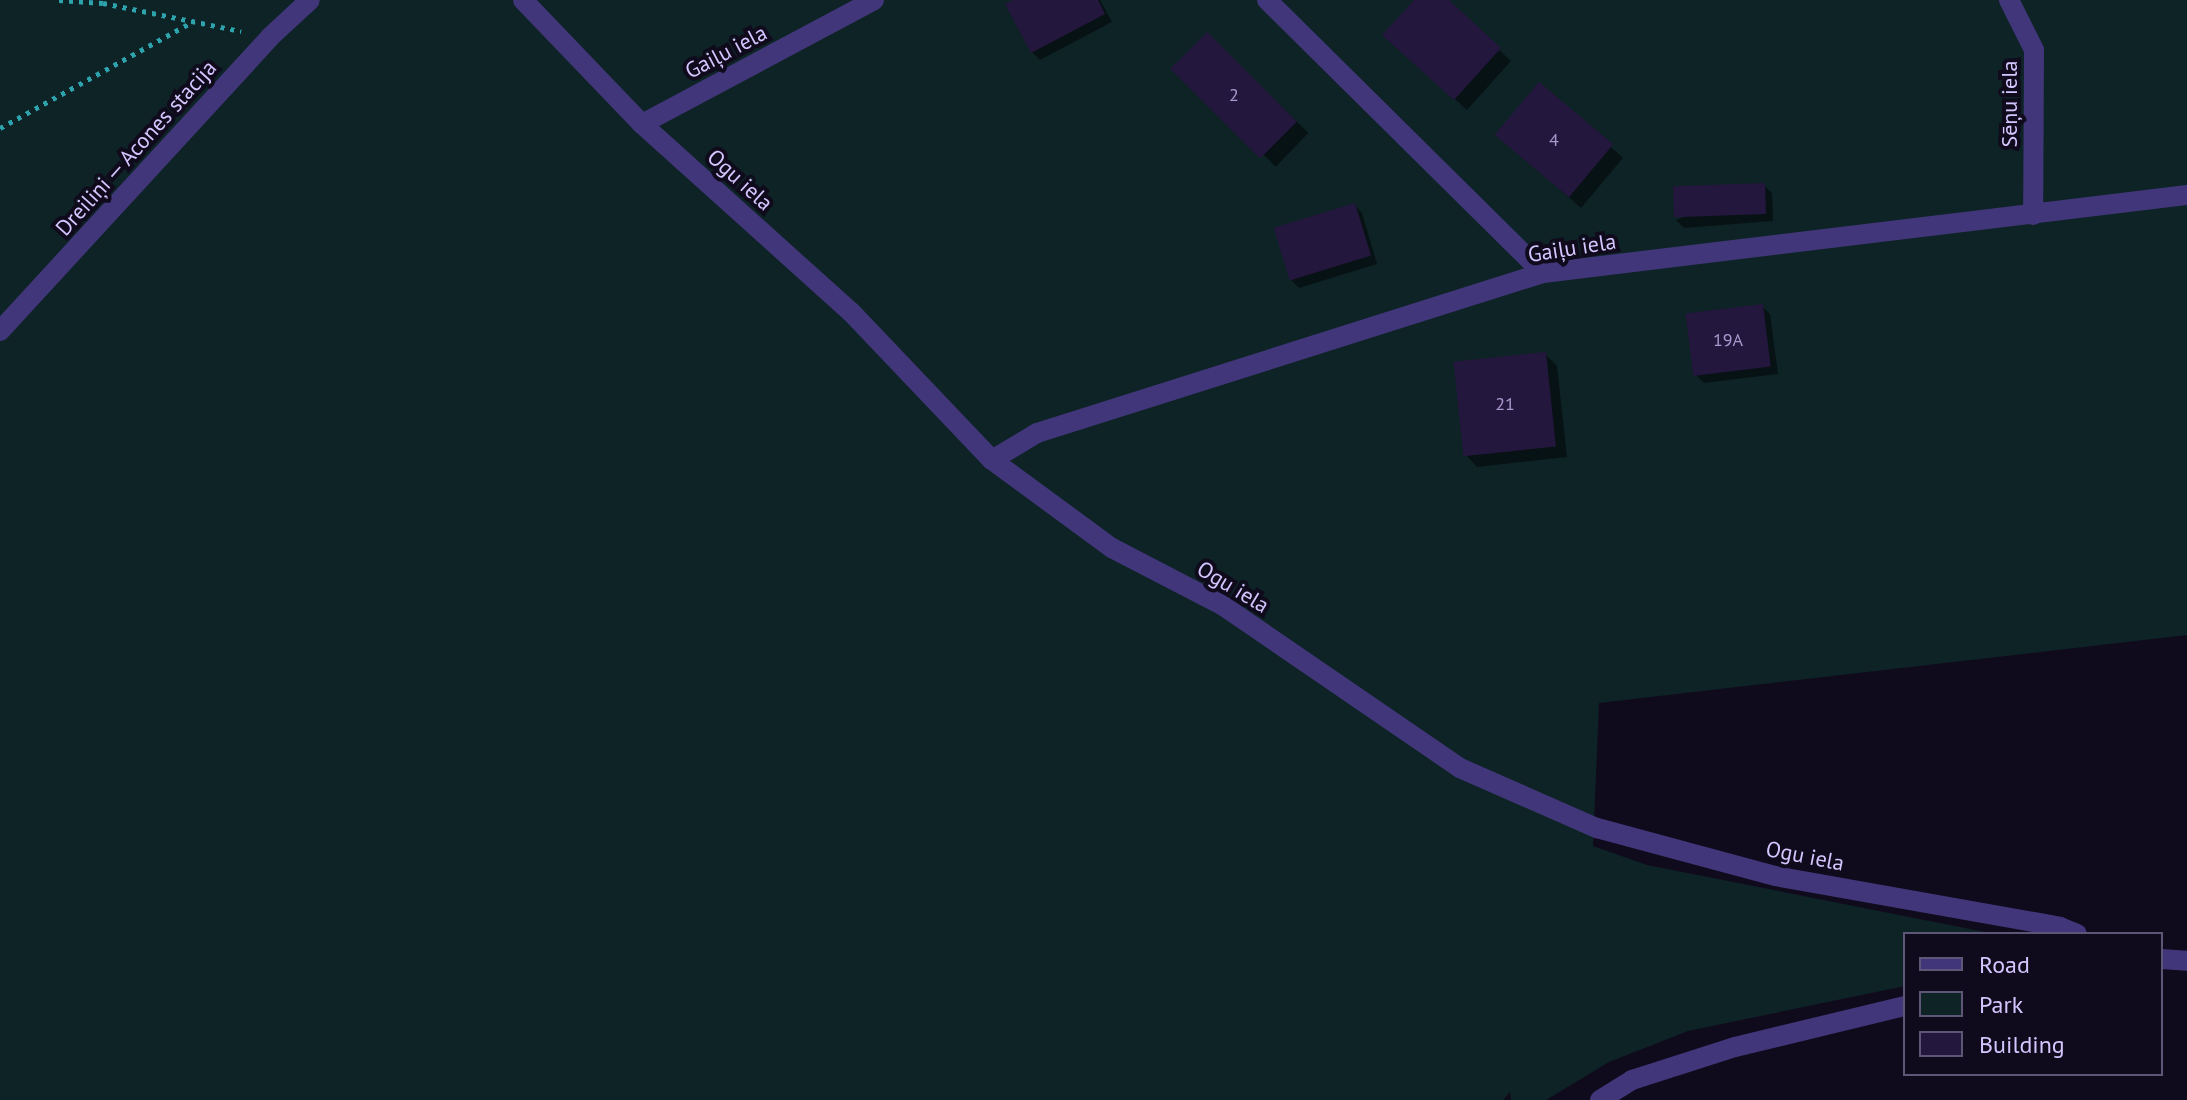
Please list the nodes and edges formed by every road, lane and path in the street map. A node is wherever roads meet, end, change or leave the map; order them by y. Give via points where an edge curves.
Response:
1 (59, 0) edge
2 (310, 0) edge
3 (523, 0) edge
4 (874, 0) edge
5 (1267, 0) edge
6 (2009, 0) edge
7 (194, 21) junction
8 (270, 37) junction
9 (642, 124) junction
10 (0, 128) edge
11 (2187, 195) edge
12 (2033, 215) junction
13 (1543, 273) junction
14 (0, 331) edge
15 (992, 460) junction
16 (2072, 932) edge
17 (2163, 959) edge
18 (2187, 961) edge
19 (1903, 1006) edge
20 (1600, 1100) edge

1 - 7 path
2 - 8 street, Dreiliņi — Acones stacija
3 - 9 street, Ogu iela
4 - 9 street, Gaiļu iela
5 - 13 street
6 - 12 street, Sēņu iela via 2034,50
7 - 8 path
7 - 10 path
8 - 14 street, Dreiliņi — Acones stacija
9 - 15 street, Ogu iela via 851,312
11 - 12 street, Gaiļu iela
12 - 13 street, Gaiļu iela
13 - 15 street, Gaiļu iela via 1037,433
15 - 16 street, Ogu iela via 1112,548 1222,605 1460,768 1544,808 1597,828 1775,876
17 - 18 street
19 - 20 street via 1735,1047 1632,1080

